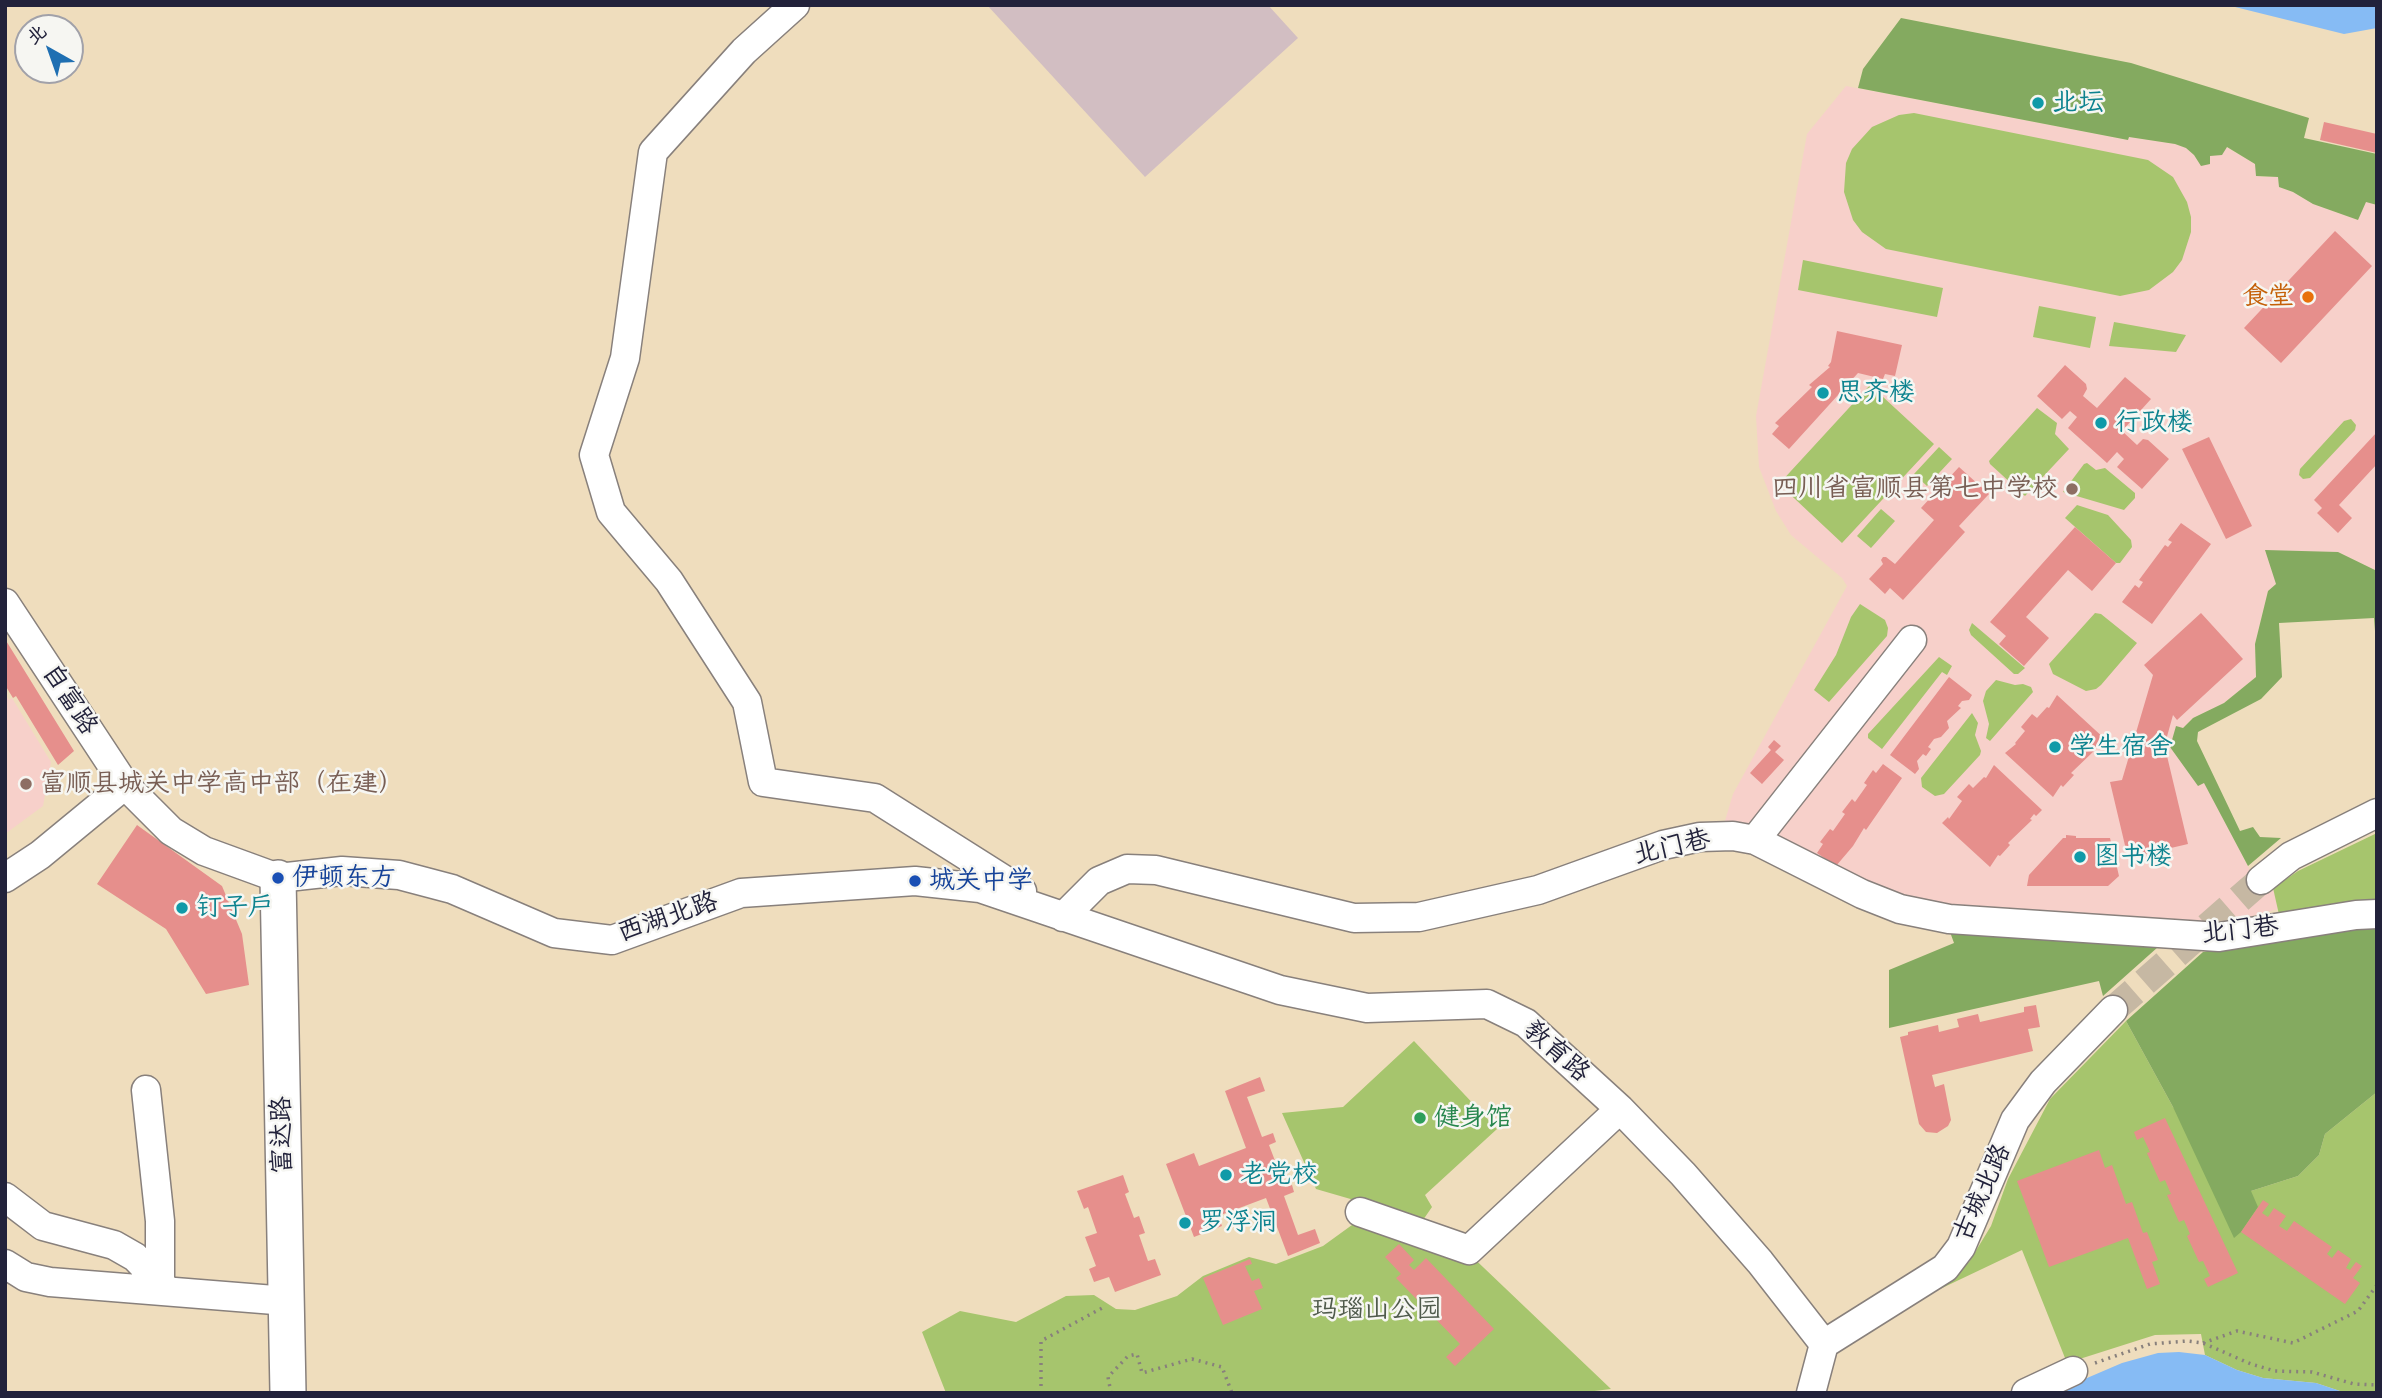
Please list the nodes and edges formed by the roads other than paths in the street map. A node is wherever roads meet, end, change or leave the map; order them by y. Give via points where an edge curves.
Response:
1 (795, 5) edge
2 (5, 603) edge
3 (1912, 640) dead end
4 (125, 785) junction
5 (2377, 813) edge
6 (1755, 840) junction
7 (5, 878) edge
8 (278, 878) junction
9 (2261, 880) tunnel mouth
10 (2377, 914) edge
11 (1063, 917) junction
12 (2113, 1010) tunnel mouth
13 (146, 1090) dead end
14 (1620, 1109) junction
15 (5, 1197) edge
16 (1360, 1212) dead end
17 (5, 1264) edge
18 (164, 1288) junction
19 (287, 1301) junction
20 (1824, 1343) junction
21 (2073, 1371) road end
22 (288, 1393) edge
23 (1811, 1393) edge
24 (2026, 1393) edge

1 - 11 street via 744,51 653,152 625,358 594,456 611,512 669,581 747,702 763,782 874,798
2 - 4 street, 自富路
3 - 6 street
4 - 7 street
4 - 8 street, 自富路 via 171,831 204,851
5 - 9 street via 2291,856
6 - 10 street, 北门巷 via 1875,899 1949,919 2218,937
6 - 11 street, 北门巷 via 1700,836 1538,890 1419,918 1354,918 1156,870 1127,869 1099,881
8 - 11 street, 西湖北路 via 342,871 399,875 452,889 554,933 612,940 741,893 915,881 981,888
8 - 19 main road, 富达路
11 - 14 street, 教育路 via 1280,990 1367,1008 1487,1004 1526,1023
12 - 20 street, 古城北路 via 2043,1082 2015,1121 1961,1247 1945,1268
13 - 18 street
14 - 16 street via 1469,1250
14 - 20 street, 教育路 via 1760,1262
15 - 18 street via 43,1226 114,1245 135,1257
17 - 18 street via 26,1277 50,1282
18 - 19 street
19 - 22 main road, 富达路
20 - 23 street
21 - 24 street

